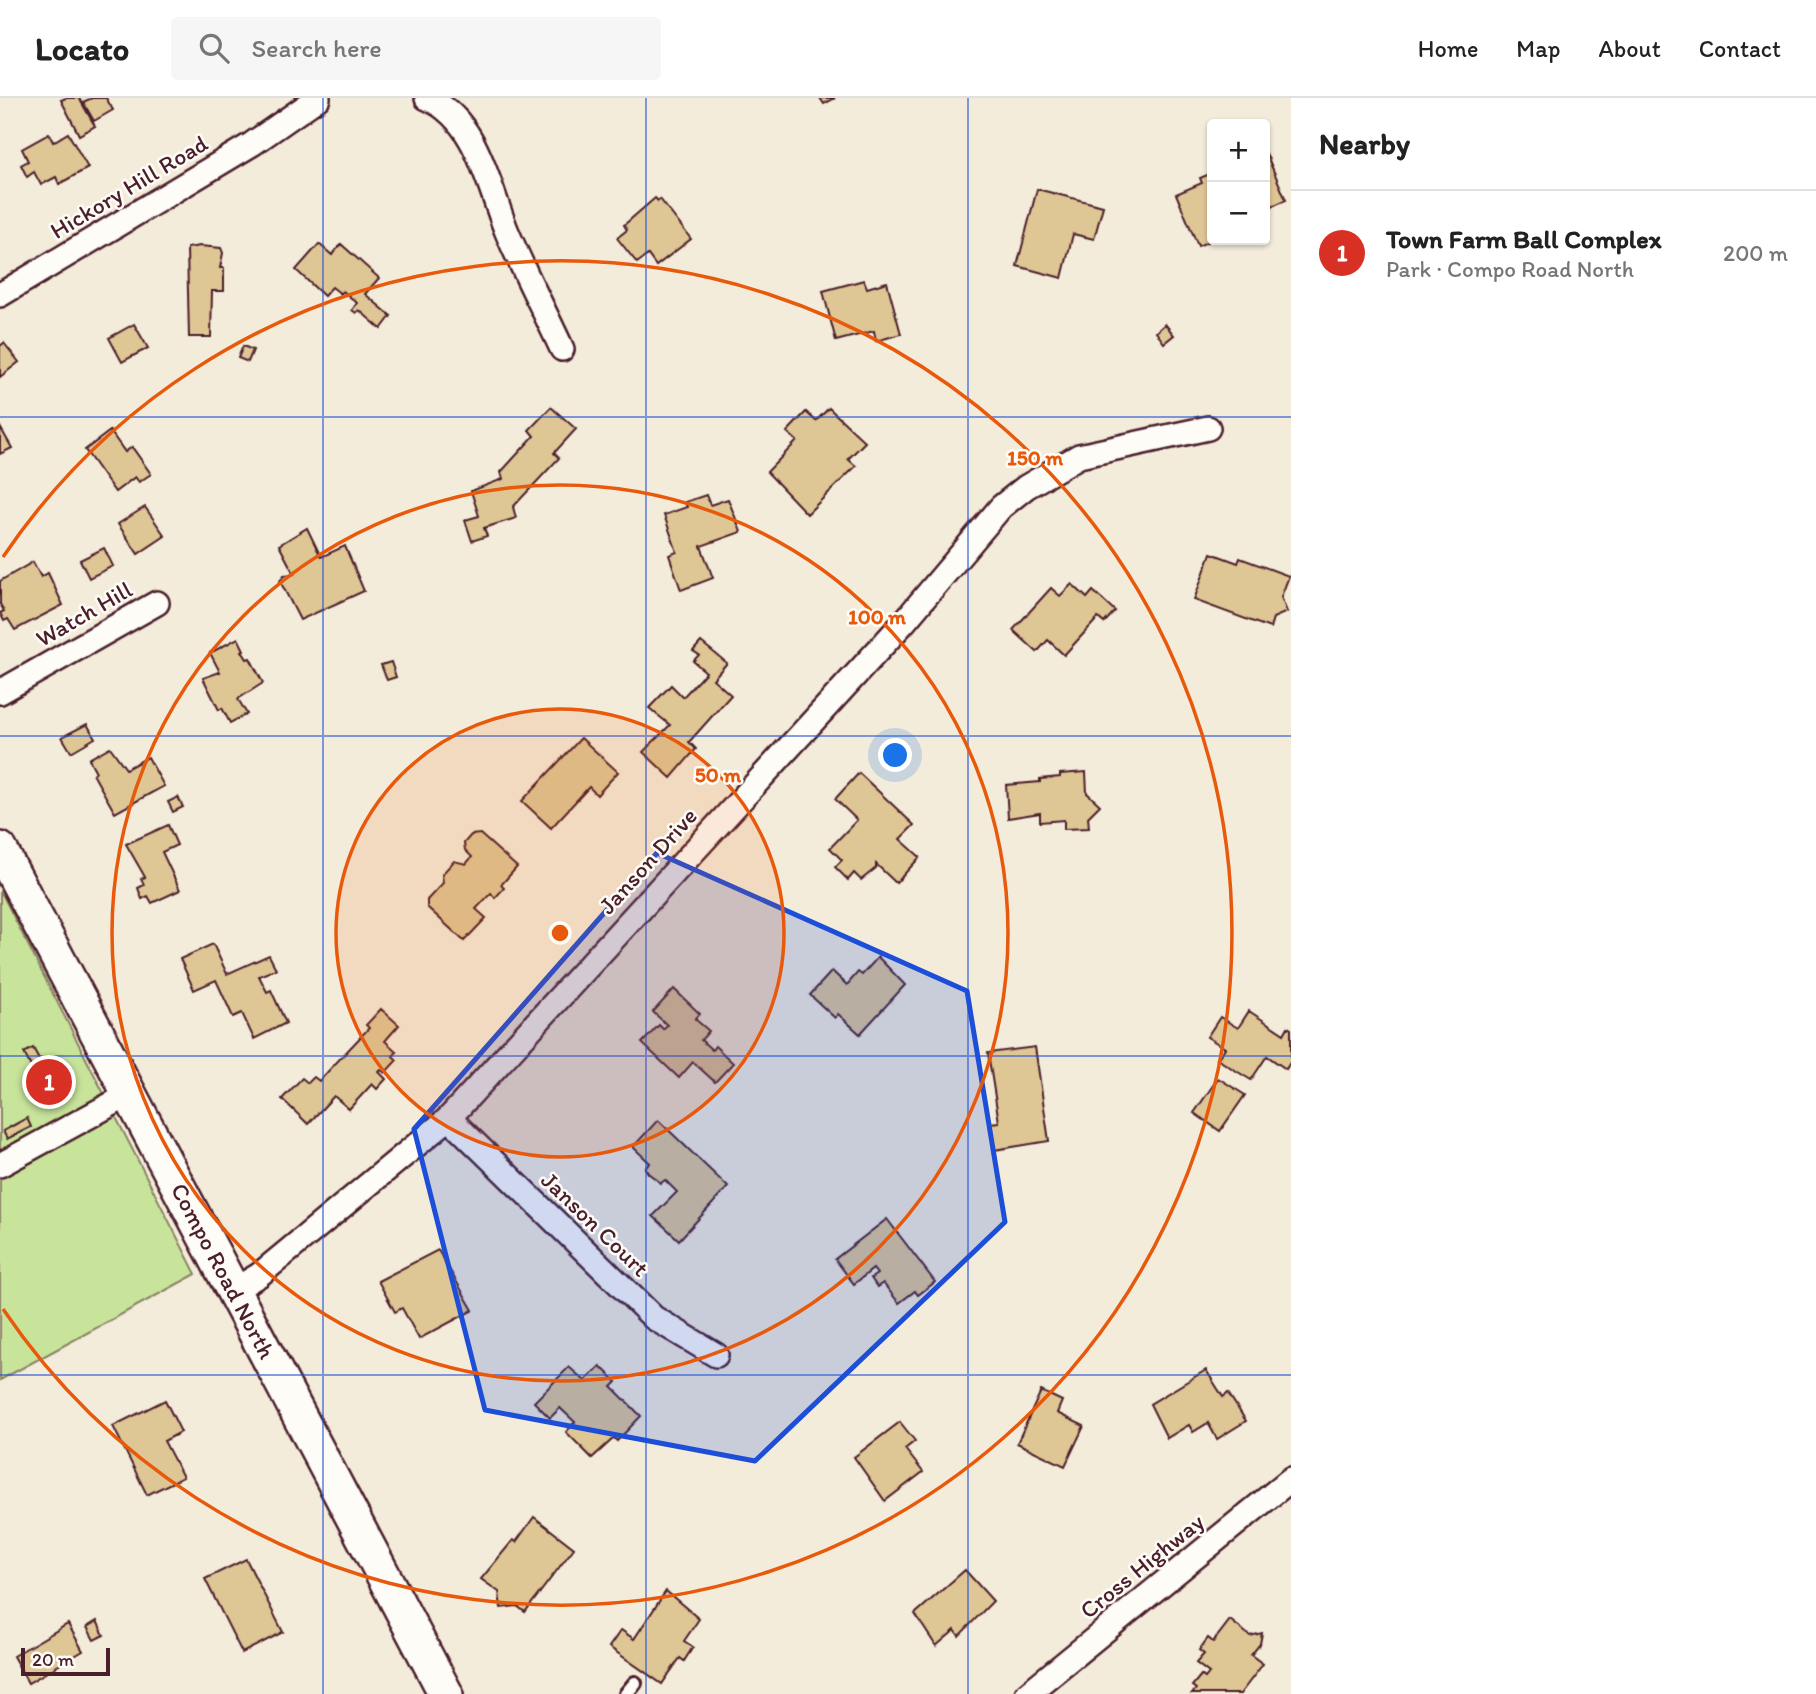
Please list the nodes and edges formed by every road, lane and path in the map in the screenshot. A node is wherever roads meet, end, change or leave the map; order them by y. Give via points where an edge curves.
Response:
1 (318, 98) edge
2 (427, 98) edge
3 (0, 295) edge
4 (562, 349) dead end
5 (1208, 428) dead end
6 (157, 603) dead end
7 (0, 692) edge
8 (0, 849) edge
9 (130, 1094) junction
10 (449, 1118) junction
11 (0, 1165) edge
12 (234, 1290) junction
13 (716, 1354) dead end
14 (1291, 1479) edge
15 (635, 1682) dead end
16 (446, 1694) edge
17 (626, 1694) edge
18 (1027, 1694) edge

1 - 3 street, Hickory Hill Road via 252,144
2 - 4 street via 441,104 474,146 507,231
5 - 10 street, Janson Drive via 1079,456 1001,507 904,622
6 - 7 street, Watch Hill
8 - 9 main road, Compo Road North
9 - 11 street
9 - 12 main road, Compo Road North
10 - 12 street, Janson Drive via 259,1275
10 - 13 street, Janson Court via 654,1318
12 - 16 main road, Compo Road North
14 - 18 street, Cross Highway
15 - 17 lane

